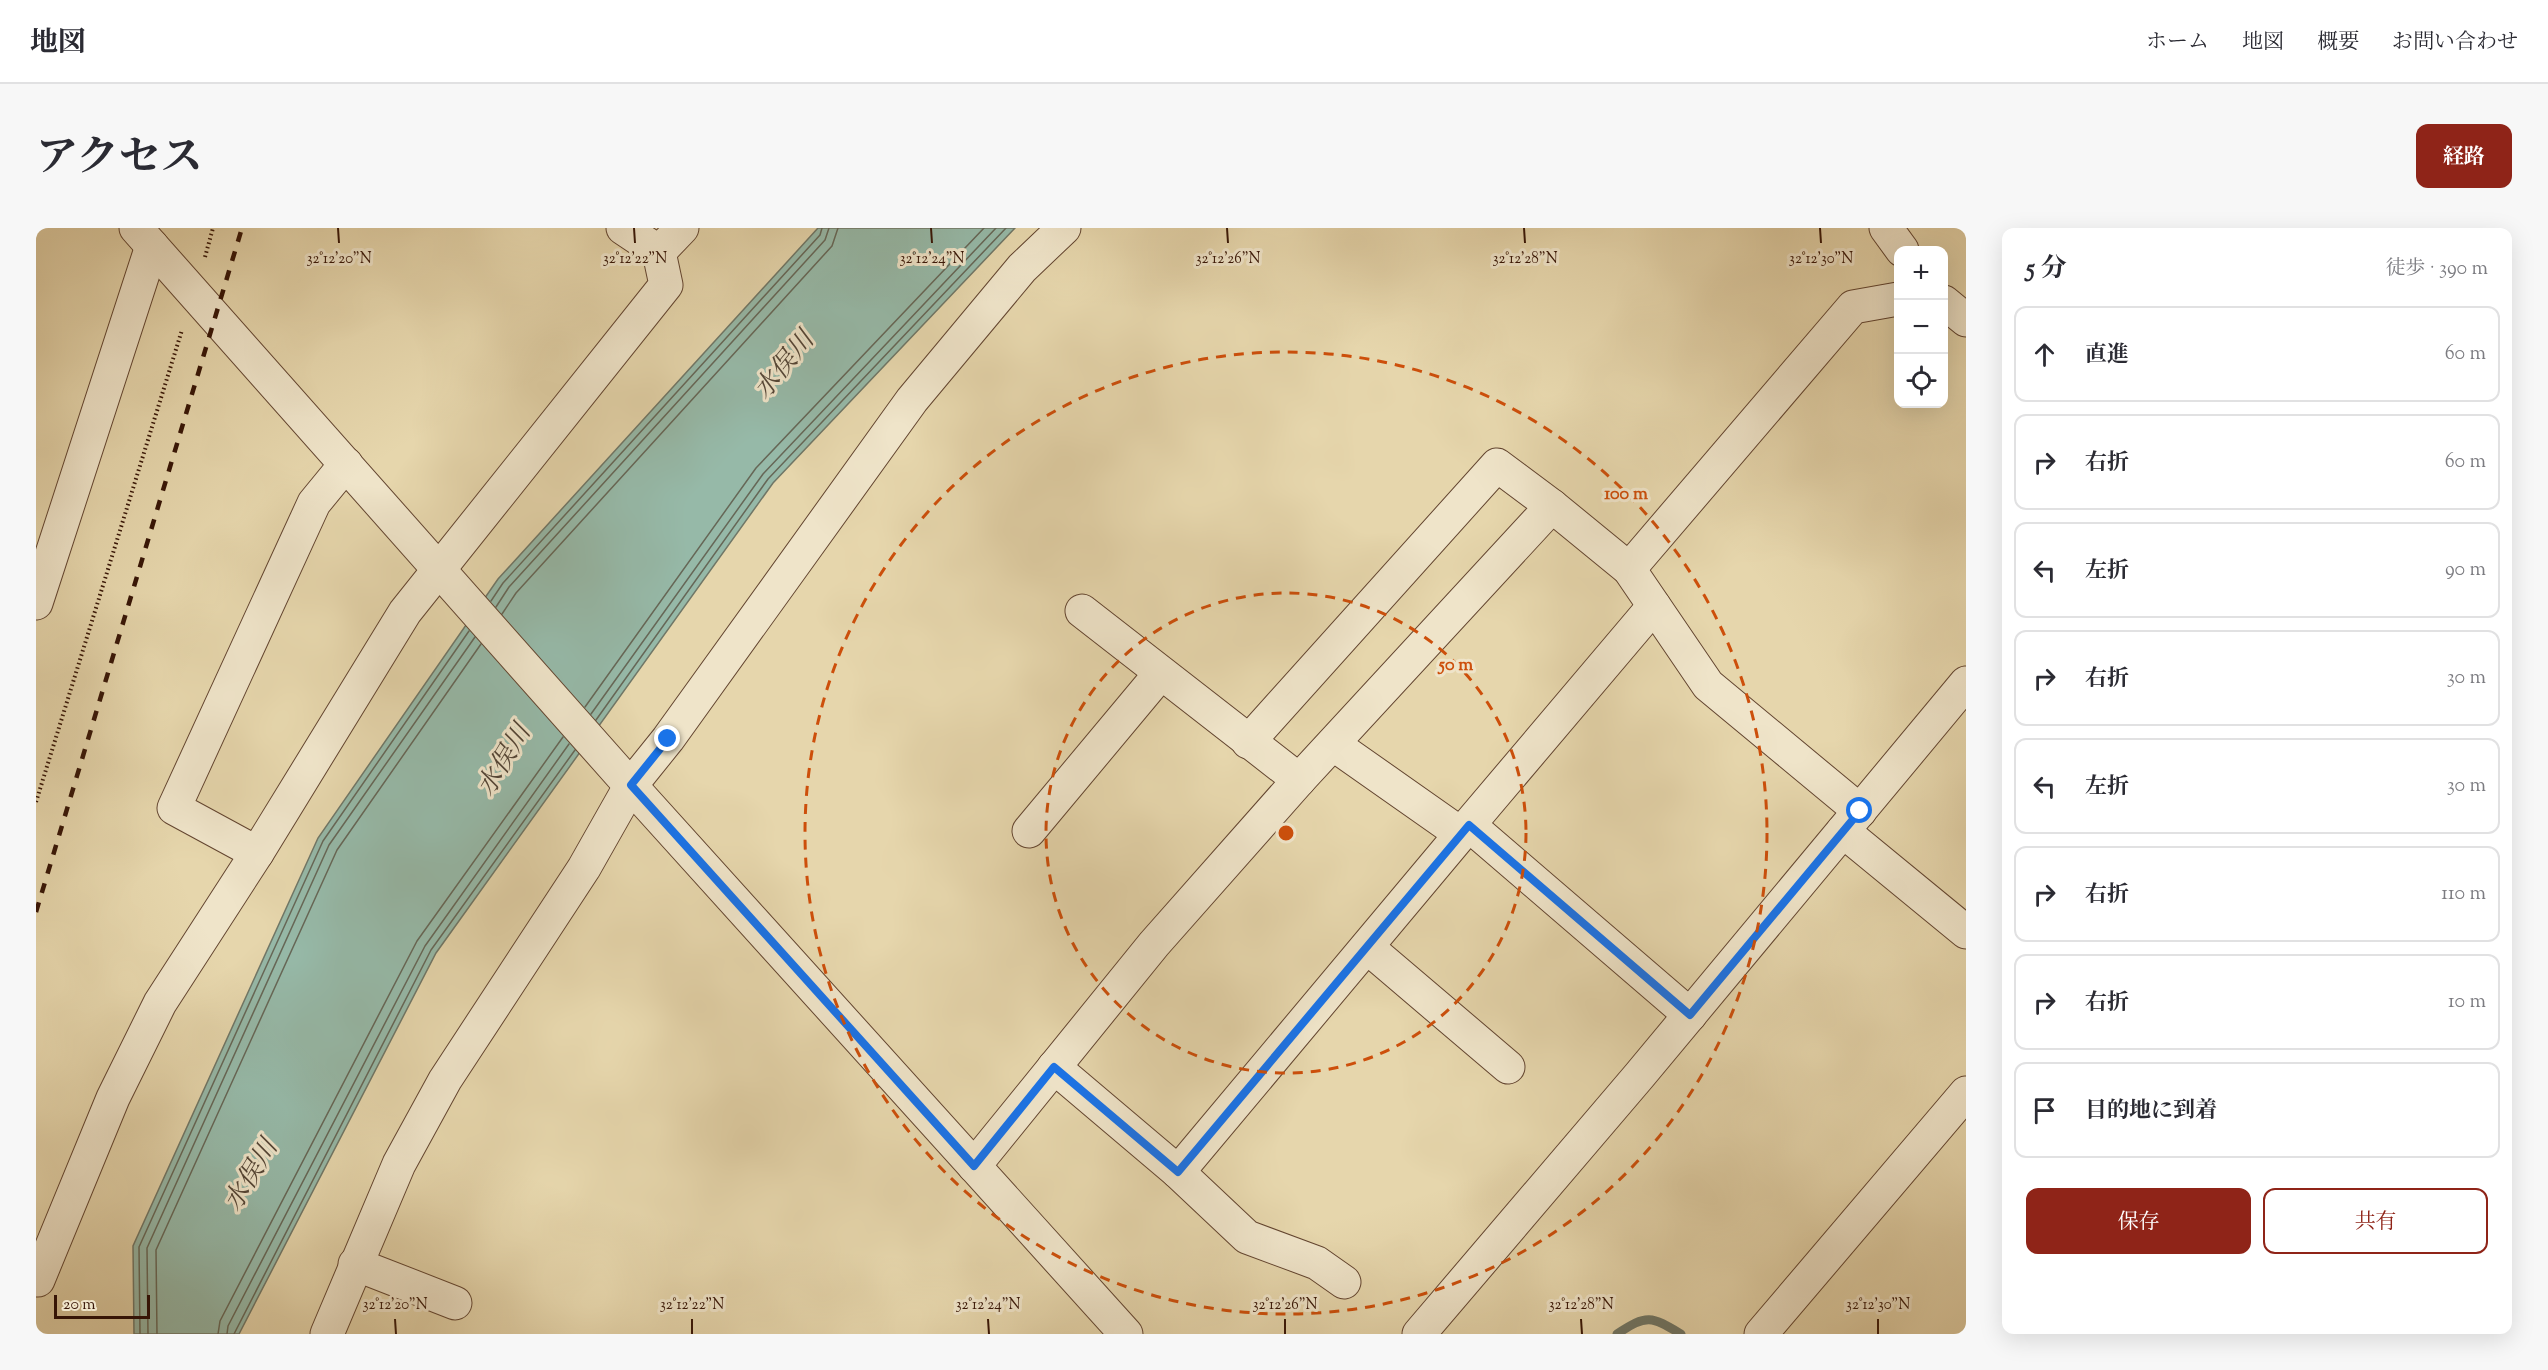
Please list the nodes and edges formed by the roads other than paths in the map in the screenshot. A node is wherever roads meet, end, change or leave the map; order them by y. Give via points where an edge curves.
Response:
1 (623, 228) edge
2 (682, 228) edge
3 (1064, 228) edge
4 (1886, 228) edge
5 (144, 237) edge
6 (1899, 246) edge
7 (659, 252) junction
8 (1894, 300) edge
9 (1948, 305) edge
10 (1966, 321) edge
11 (346, 464) junction
12 (1552, 506) junction
13 (1629, 569) junction
14 (445, 575) junction
15 (36, 603) edge
16 (1654, 606) junction
17 (1082, 611) dead end
18 (1160, 674) junction
19 (1966, 683) edge
20 (1248, 742) junction
21 (1333, 744) junction
22 (626, 780) junction
23 (1299, 780) junction
24 (1852, 821) junction
25 (1465, 829) junction
26 (1029, 831) dead end
27 (257, 853) junction
28 (1966, 932) edge
29 (1367, 946) junction
30 (1690, 1015) junction
31 (1054, 1067) junction
32 (1508, 1067) dead end
33 (1966, 1093) edge
34 (974, 1166) junction
35 (1178, 1172) junction
36 (355, 1264) junction
37 (38, 1280) dead end
38 (1344, 1282) dead end
39 (455, 1303) dead end
40 (1435, 1328) edge
41 (327, 1334) edge
42 (1126, 1334) edge
43 (1761, 1334) edge

1 - 7 street
2 - 7 street
3 - 22 street via 1022,268 912,400 668,739
4 - 6 street
5 - 11 street
5 - 15 street
7 - 14 street via 666,285
8 - 13 street via 1853,307
9 - 10 street
11 - 14 street
11 - 27 street via 314,503 174,808
12 - 13 street
12 - 20 street via 1497,465
12 - 21 street
13 - 16 street
14 - 22 street
14 - 27 street via 405,612
16 - 24 street via 1708,685
16 - 25 street
17 - 18 street
18 - 20 street
18 - 26 street
19 - 24 street
20 - 23 street
21 - 23 street
21 - 25 street
22 - 34 street
22 - 36 street via 584,868 445,1080 399,1164
23 - 31 street via 1154,944
24 - 28 street
24 - 30 street
25 - 29 street
25 - 30 street
27 - 37 street via 160,1003 113,1098
29 - 32 street
29 - 35 street
30 - 40 street
31 - 34 street
31 - 35 street
33 - 43 street
34 - 42 street
35 - 38 street via 1247,1237 1317,1263
36 - 39 street
36 - 41 street

